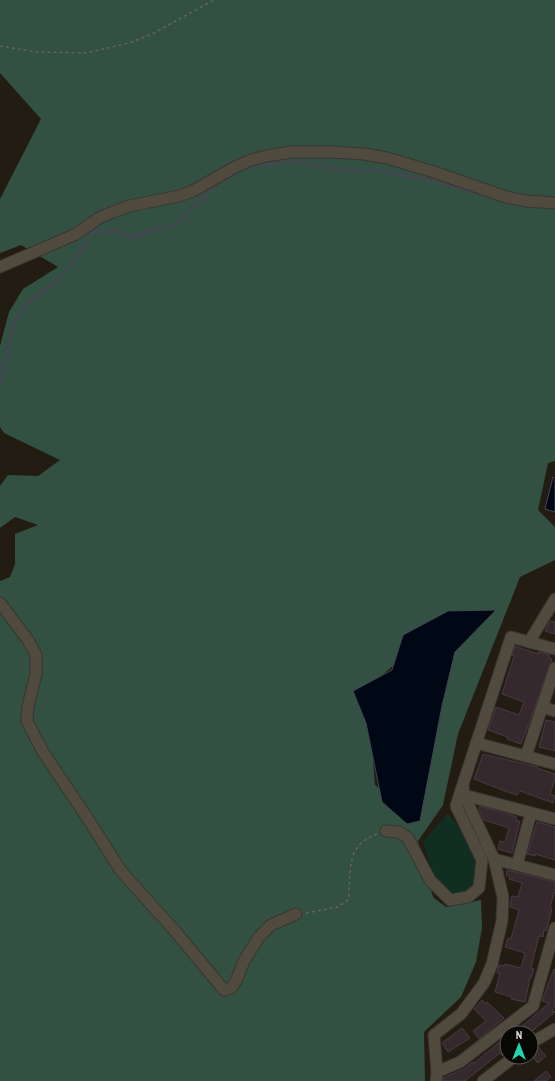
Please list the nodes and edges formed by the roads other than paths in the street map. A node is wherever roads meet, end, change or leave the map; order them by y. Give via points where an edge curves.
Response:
1 (555, 203) edge
2 (0, 266) edge
3 (555, 600) edge
4 (0, 602) edge
5 (529, 642) junction
6 (555, 649) edge
7 (555, 668) edge
8 (543, 707) junction
9 (555, 710) edge
10 (476, 743) junction
11 (526, 756) junction
12 (555, 764) edge
13 (463, 789) junction
14 (531, 813) junction
15 (555, 819) edge
16 (386, 831) road end
17 (494, 859) junction
18 (518, 865) junction
19 (555, 875) edge
20 (296, 914) road end
21 (555, 928) edge
22 (555, 1029) edge
23 (539, 1038) edge
24 (504, 1065) edge
25 (436, 1076) edge
26 (483, 1081) edge

1 - 2 street via 506,197 387,158 364,154 292,152 251,160 179,196 129,206 113,212 76,234
3 - 5 street
4 - 20 street via 36,655 36,674 27,721 43,752 121,871 224,990 231,988 236,981 244,961 259,937 271,925
5 - 6 street
5 - 10 street via 511,637
7 - 8 street
8 - 9 street
8 - 11 street
10 - 11 street
10 - 13 street
11 - 12 street
13 - 14 street
13 - 16 street via 456,806 482,860 479,888 468,897 450,900 430,880 408,838 399,832
13 - 17 street
14 - 15 street
14 - 18 street
17 - 18 street
17 - 25 street via 503,897 502,921 492,964 484,983 461,1014 434,1035
18 - 19 street
21 - 25 street via 533,1006 460,1062
22 - 23 street
24 - 26 street

